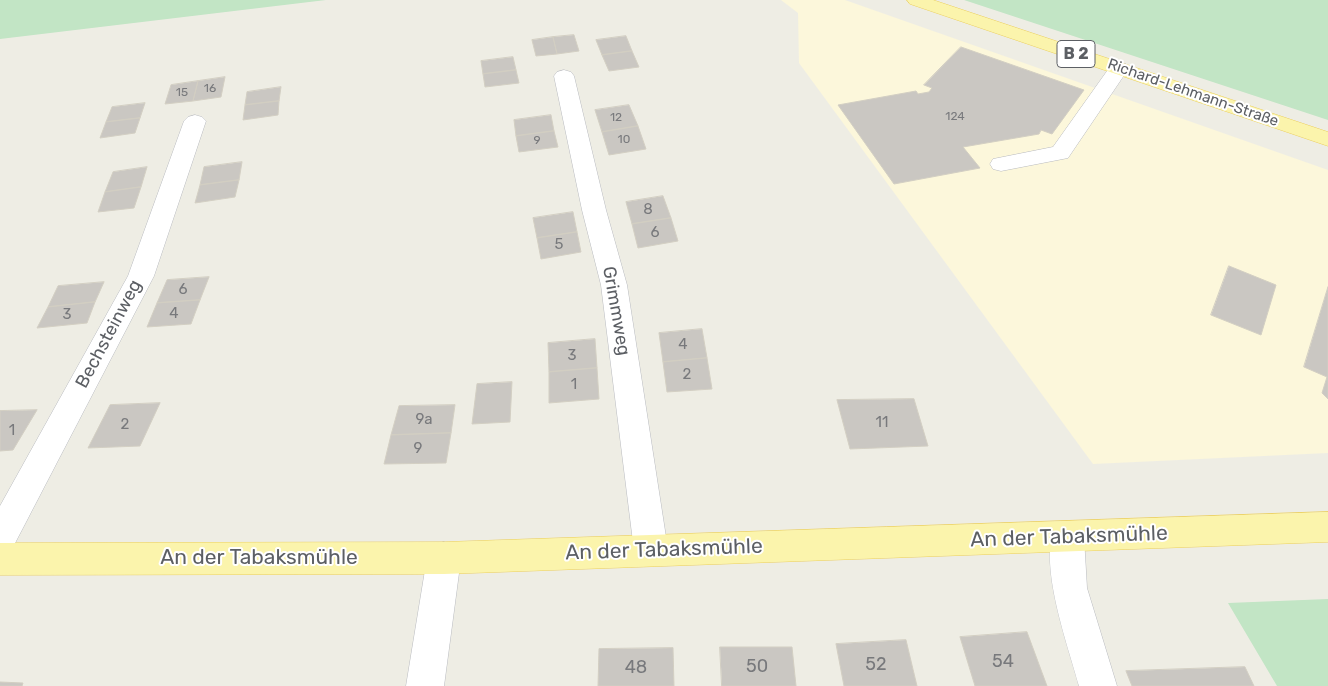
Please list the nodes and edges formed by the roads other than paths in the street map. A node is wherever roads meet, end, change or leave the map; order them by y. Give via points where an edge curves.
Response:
1 (916, 0) edge
2 (1119, 68) junction
3 (564, 76) dead end
4 (195, 121) dead end
5 (1328, 139) edge
6 (1001, 164) dead end
7 (1328, 527) edge
8 (1068, 537) junction
9 (0, 538) edge
10 (651, 550) junction
11 (444, 558) junction
12 (0, 560) edge
13 (425, 686) edge
14 (1098, 686) edge

1 - 2 main road, Richard-Lehmann-Straße / B 2
2 - 5 main road, Richard-Lehmann-Straße / B 2
2 - 6 street via 1060,153
3 - 10 street, Grimmweg via 614,285
4 - 9 street, Bechsteinweg via 141,276
7 - 8 main road, An der Tabaksmühle
8 - 10 main road, An der Tabaksmühle
8 - 14 street via 1070,588
10 - 11 main road, An der Tabaksmühle
11 - 12 main road, An der Tabaksmühle
11 - 13 street

